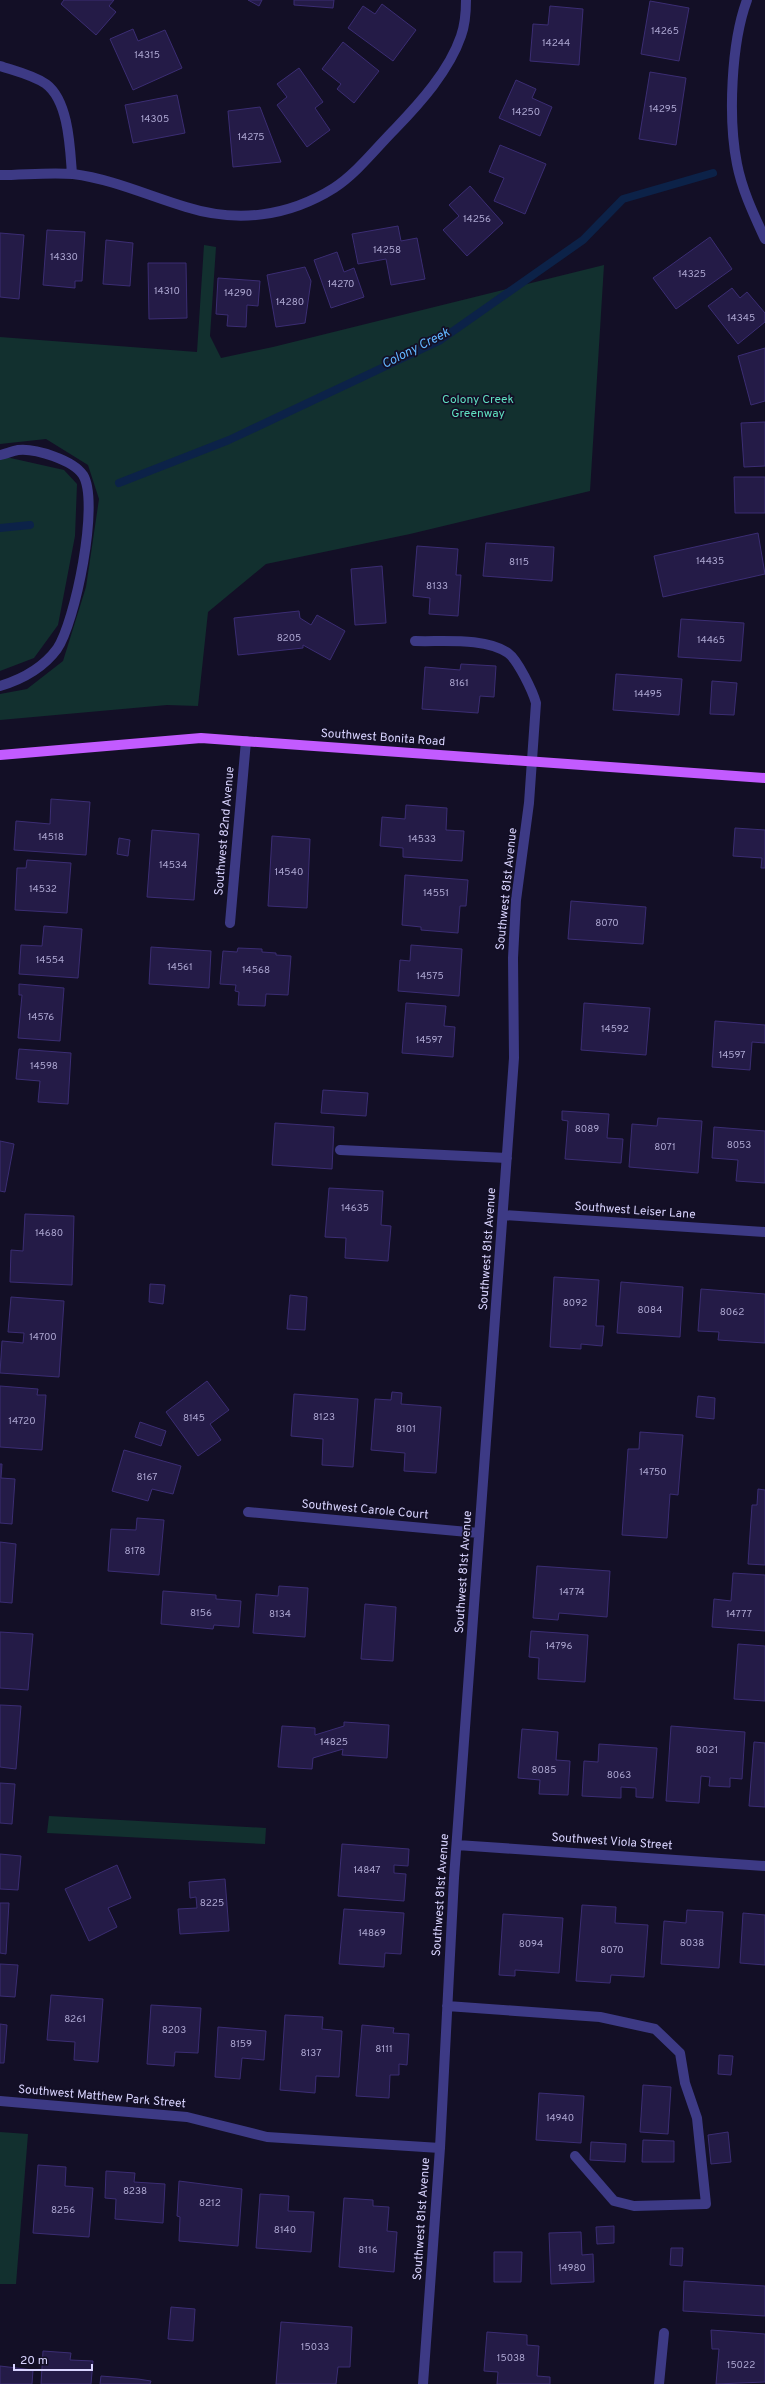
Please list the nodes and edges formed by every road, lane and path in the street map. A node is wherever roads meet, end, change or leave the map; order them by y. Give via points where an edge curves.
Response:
1 (466, 0) edge
2 (747, 0) edge
3 (0, 66) edge
4 (72, 174) junction
5 (0, 175) edge
6 (765, 239) edge
7 (0, 455) edge
8 (415, 641) dead end
9 (0, 686) edge
10 (246, 741) junction
11 (0, 755) edge
12 (532, 762) junction
13 (765, 778) edge
14 (230, 923) dead end
15 (340, 1150) dead end
16 (507, 1158) junction
17 (503, 1216) junction
18 (765, 1232) edge
19 (248, 1512) dead end
20 (480, 1533) junction
21 (457, 1845) junction
22 (765, 1866) edge
23 (447, 2006) junction
24 (0, 2101) edge
25 (440, 2148) junction
26 (575, 2156) dead end
27 (664, 2333) dead end
28 (423, 2384) edge
29 (659, 2384) edge

1 - 4 street via 461,36 446,66 426,95 352,173 334,187 306,202 275,212 241,218 212,215 133,189
2 - 6 street via 740,18 732,99 737,164
3 - 4 street via 32,76 47,85 59,102 69,130
4 - 5 street
7 - 9 street via 19,450 45,454 72,464 84,476 90,508 79,581 57,648 38,669 17,681
8 - 12 street, Southwest 81st Avenue via 488,644 509,653 532,688 536,703
10 - 11 main road, Southwest Bonita Road via 201,738 160,740
10 - 12 main road, Southwest Bonita Road
10 - 14 street, Southwest 82nd Avenue
12 - 13 main road, Southwest Bonita Road
12 - 16 street, Southwest 81st Avenue via 516,900 513,958 514,1058
15 - 16 street
16 - 17 street, Southwest 81st Avenue
17 - 18 street, Southwest Leiser Lane
17 - 20 street, Southwest 81st Avenue
19 - 20 street, Southwest Carole Court
20 - 21 street, Southwest 81st Avenue
21 - 22 street, Southwest Viola Street
21 - 23 street, Southwest 81st Avenue
23 - 25 street, Southwest 81st Avenue
23 - 26 street via 600,2017 655,2029 680,2053 685,2083 697,2118 706,2204 634,2206 614,2201
24 - 25 street, Southwest Matthew Park Street via 187,2117 267,2137
25 - 28 street, Southwest 81st Avenue
27 - 29 street

